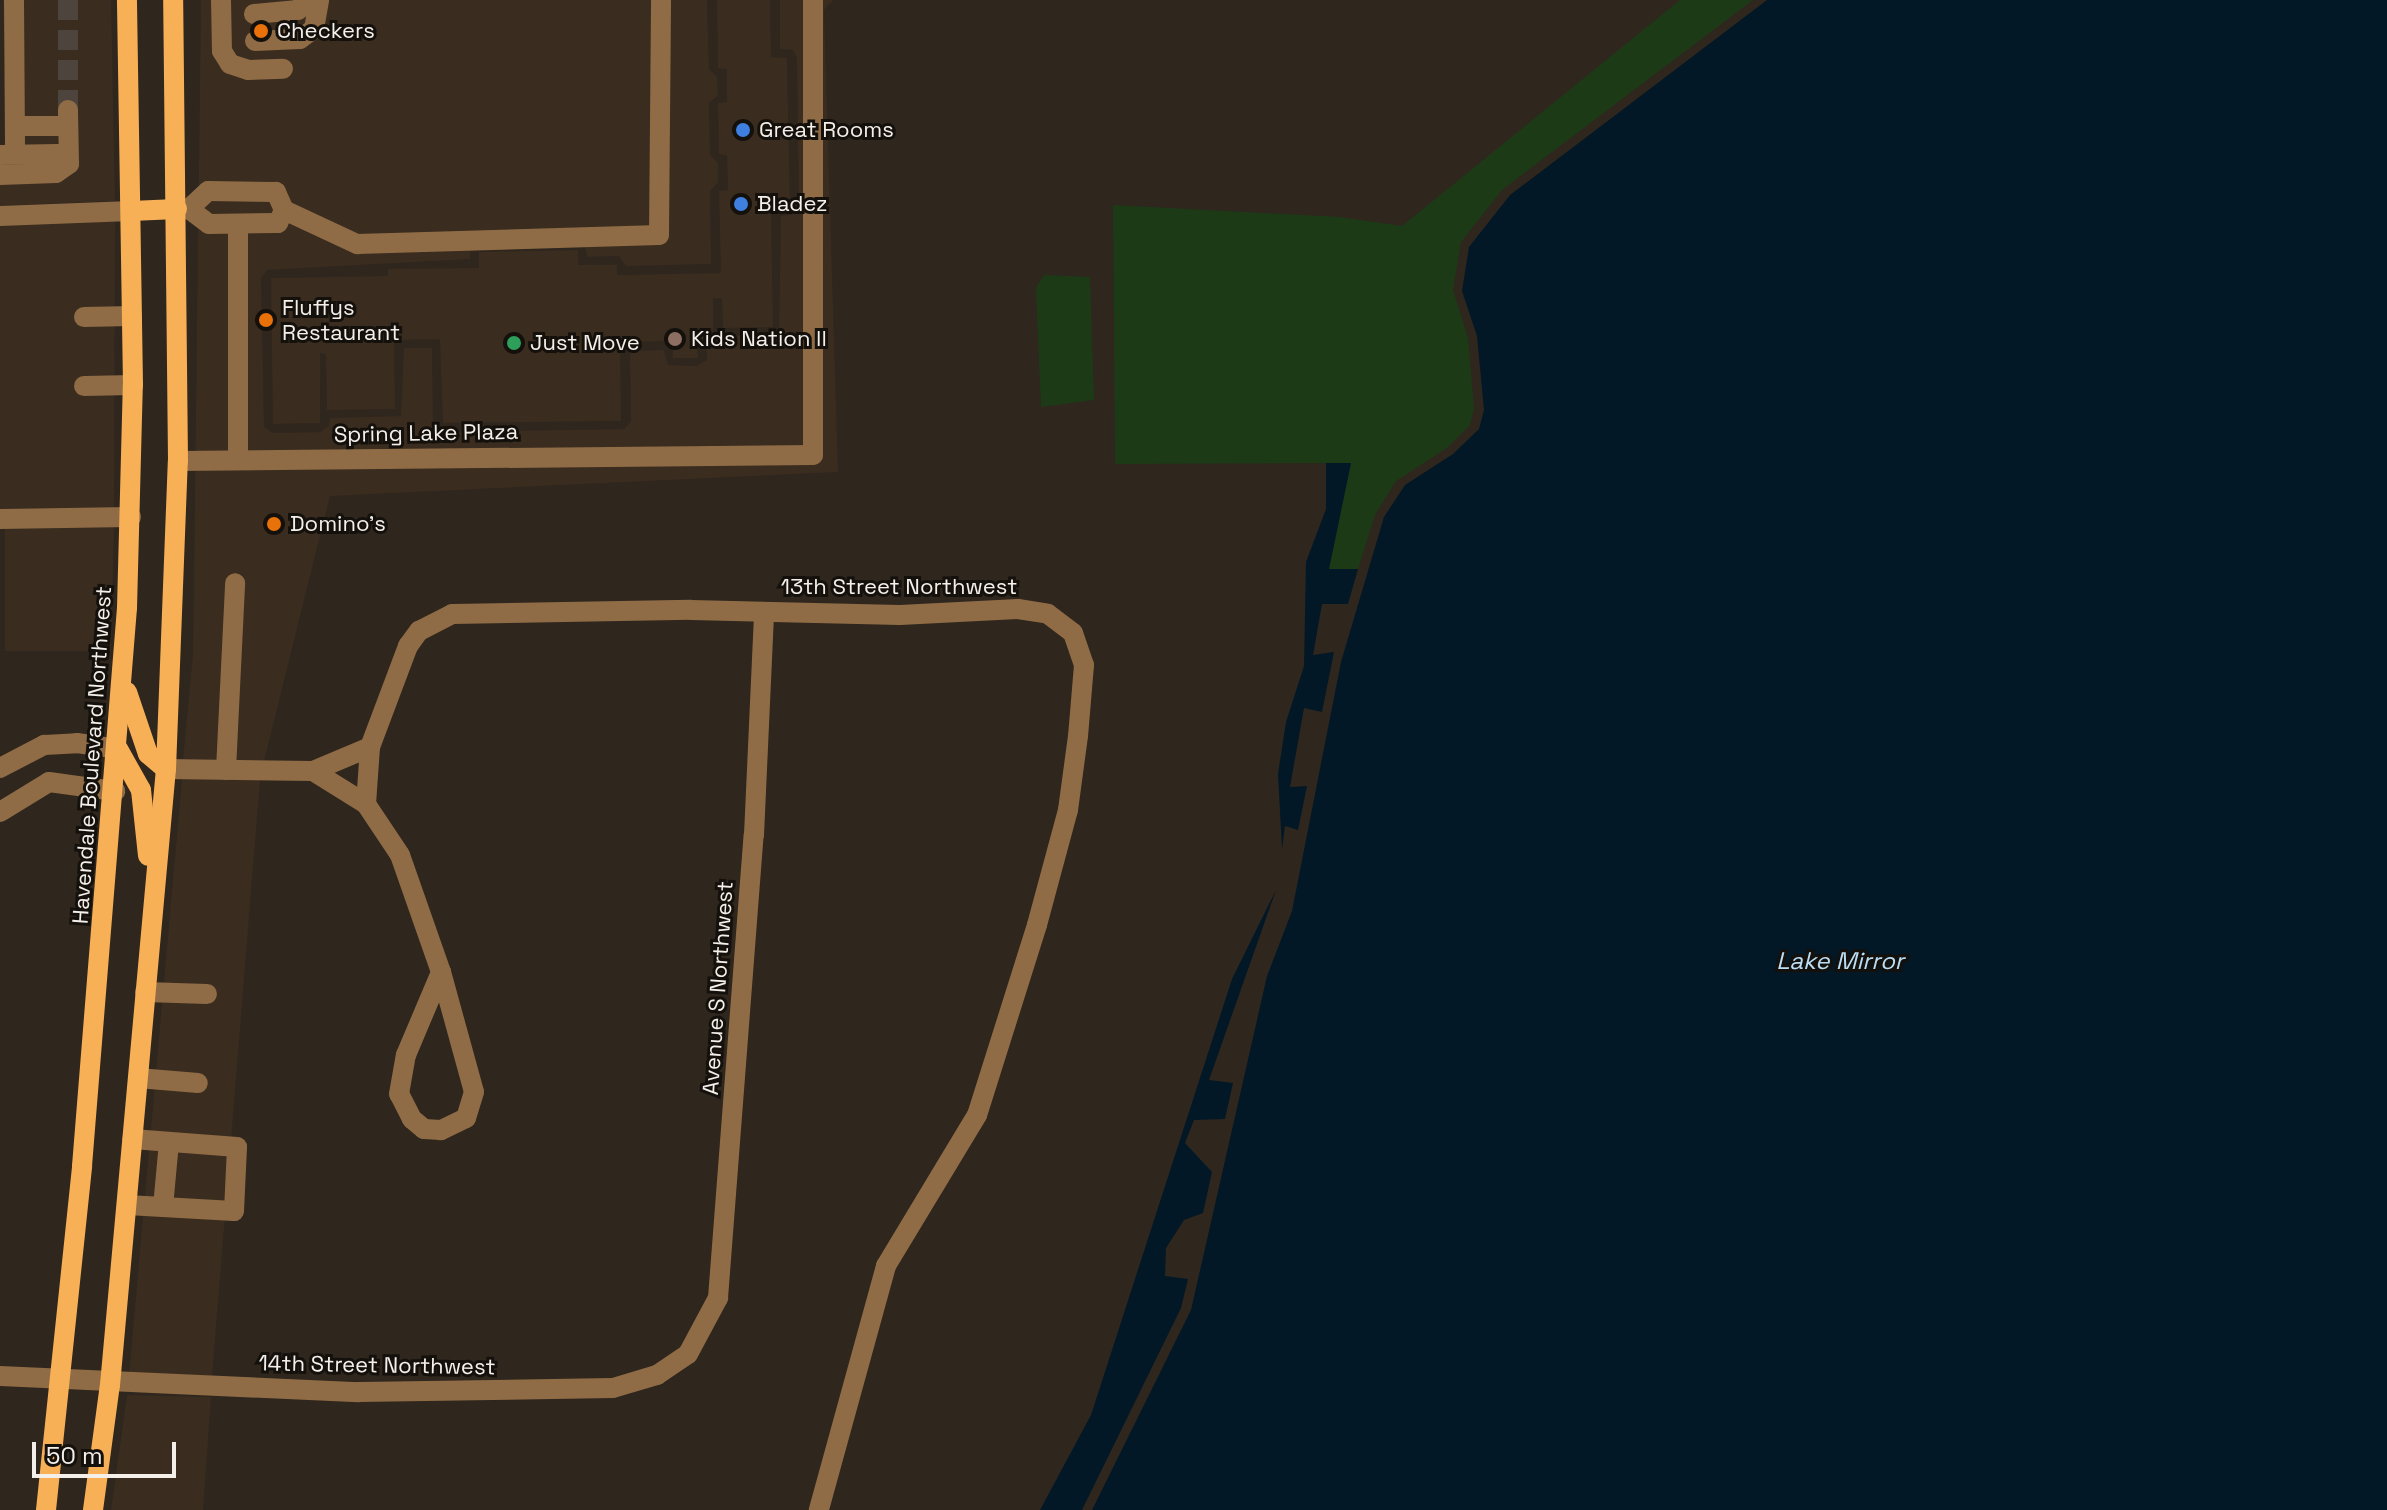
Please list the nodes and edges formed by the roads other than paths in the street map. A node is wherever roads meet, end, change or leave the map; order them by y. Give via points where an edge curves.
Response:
1 (14, 0) edge
2 (127, 0) edge
3 (173, 0) edge
4 (307, 0) edge
5 (319, 0) edge
6 (661, 0) edge
7 (813, 0) edge
8 (221, 8) edge
9 (222, 42) junction
10 (283, 69) dead end
11 (15, 126) junction
12 (5, 158) edge
13 (64, 164) junction
14 (0, 175) edge
15 (183, 209) junction
16 (284, 210) junction
17 (131, 211) junction
18 (0, 216) edge
19 (238, 224) junction
20 (132, 316) junction
21 (84, 317) dead end
22 (133, 385) junction
23 (84, 386) dead end
24 (238, 460) junction
25 (178, 461) junction
26 (131, 517) junction
27 (0, 519) edge
28 (235, 583) dead end
29 (764, 612) junction
30 (123, 677) junction
31 (370, 747) junction
32 (118, 749) junction
33 (0, 768) edge
34 (166, 769) junction
35 (226, 770) junction
36 (313, 771) junction
37 (115, 791) junction
38 (366, 804) junction
39 (0, 812) edge
40 (154, 904) junction
41 (441, 972) junction
42 (145, 992) junction
43 (207, 994) dead end
44 (138, 1078) junction
45 (198, 1083) dead end
46 (132, 1139) junction
47 (169, 1142) junction
48 (127, 1205) junction
49 (163, 1207) junction
50 (683, 1358) joint
51 (0, 1376) edge
52 (63, 1381) junction
53 (110, 1385) junction
54 (46, 1510) edge
55 (93, 1510) edge
56 (819, 1510) edge

1 - 11 street
2 - 17 main road, Havendale Boulevard Northwest
3 - 15 main road
4 - 8 street via 298,10 249,14
5 - 9 street via 314,29 300,39
6 - 16 street via 659,235 357,244
7 - 24 street, Spring Lake Plaza via 813,455 674,452
8 - 9 street
9 - 10 street via 230,64 248,70
11 - 12 street
11 - 13 street via 68,118 69,164
12 - 13 street via 58,154
13 - 14 street via 56,173
15 - 16 street via 208,191 276,192
15 - 17 main road
15 - 19 street via 209,224
15 - 25 main road
16 - 19 street via 278,223
17 - 18 street
17 - 20 main road, Havendale Boulevard Northwest
19 - 24 street
20 - 21 street
20 - 22 main road, Havendale Boulevard Northwest
22 - 23 street
22 - 26 main road, Havendale Boulevard Northwest
24 - 25 street, Spring Lake Plaza
25 - 34 main road
26 - 27 street
26 - 30 main road, Havendale Boulevard Northwest
28 - 35 street
29 - 31 street, 13th Street Northwest via 452,614 419,631 408,646
29 - 50 street, Avenue S Northwest via 754,835 718,1298 706,1328
29 - 56 street, 13th Street Northwest via 1031,610 1048,614 1073,633 1084,665 1068,810 1037,925 977,1115 886,1266
30 - 32 main road, Havendale Boulevard Northwest
30 - 34 main road via 148,754
31 - 36 street
31 - 38 street, 13th Street Northwest
32 - 33 street via 44,745
32 - 37 main road, Havendale Boulevard Northwest
32 - 40 main road via 141,790
34 - 35 street
34 - 40 main road
35 - 36 street
36 - 38 street
37 - 39 street via 49,782
37 - 52 main road, Havendale Boulevard Northwest
38 - 41 street via 400,855
40 - 42 main road
41 - 41 street via 474,1092 466,1118 441,1130 424,1129 412,1119 399,1094 406,1055
42 - 43 street
42 - 44 main road
44 - 45 street
44 - 46 main road
46 - 47 street
46 - 48 main road
47 - 49 street
47 - 49 street via 237,1147 234,1211
48 - 49 street
48 - 53 main road
50 - 53 street, 14th Street Northwest via 657,1375 613,1388 359,1392
51 - 52 street, 14th Street Northwest
52 - 53 street, 14th Street Northwest
52 - 54 main road, Havendale Boulevard Northwest
53 - 55 main road

